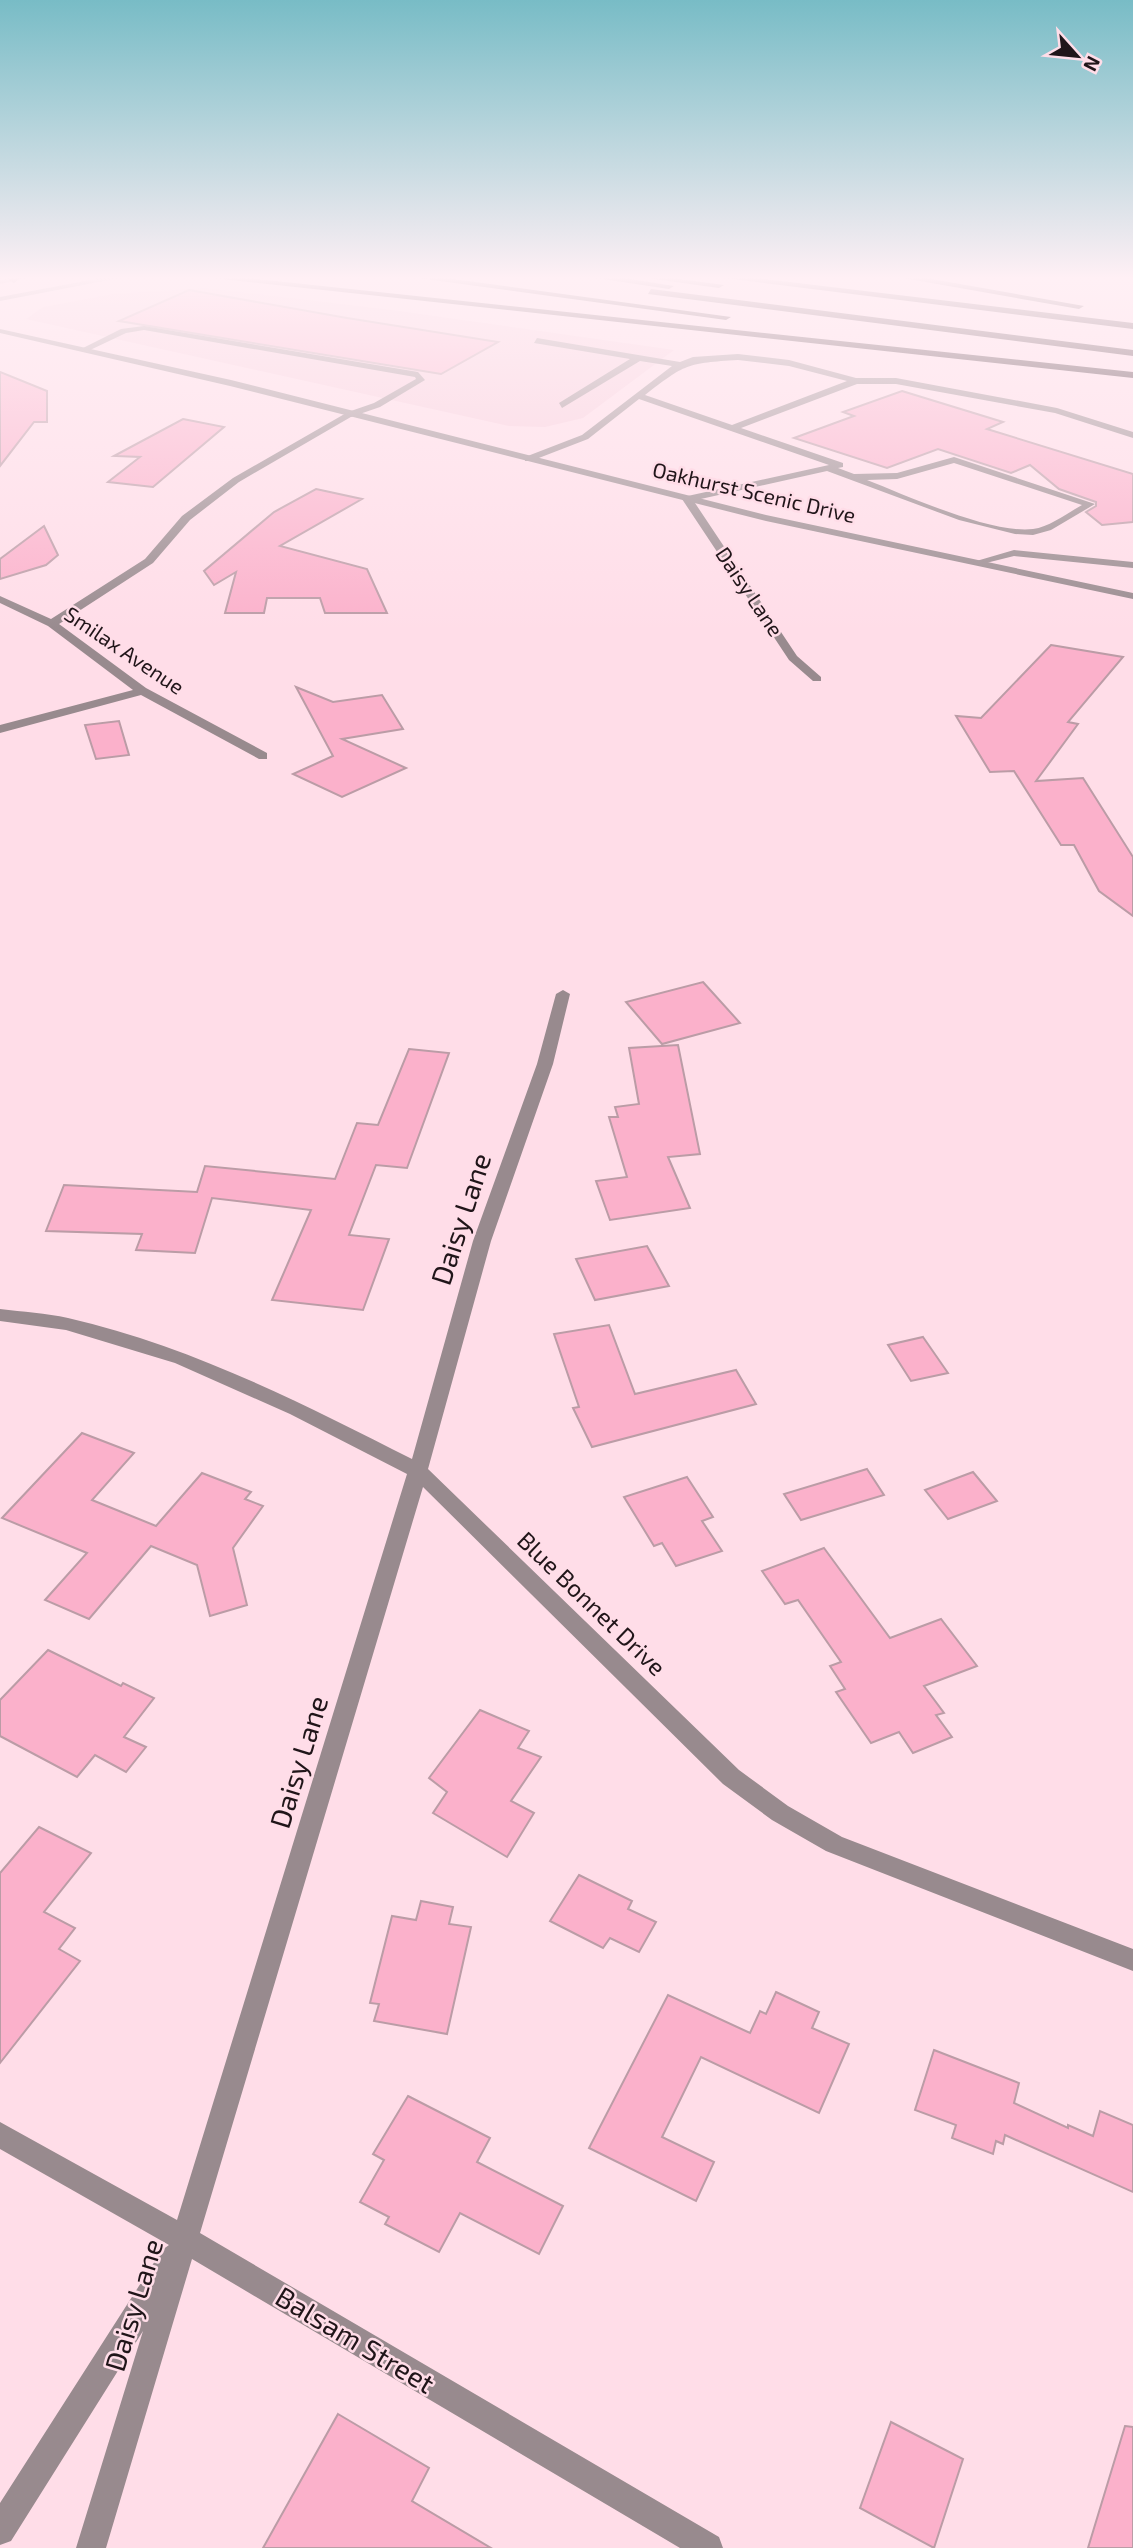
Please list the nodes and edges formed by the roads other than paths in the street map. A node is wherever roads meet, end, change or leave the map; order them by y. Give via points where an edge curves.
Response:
1 (269, 394) edge
2 (397, 394) edge
3 (580, 394) edge
4 (641, 394) edge
5 (824, 394) edge
6 (965, 394) edge
7 (638, 396) junction
8 (562, 405) dead end
9 (351, 414) junction
10 (733, 428) junction
11 (1133, 435) edge
12 (528, 459) junction
13 (829, 468) junction
14 (855, 477) junction
15 (687, 499) junction
16 (978, 562) junction
17 (1133, 565) edge
18 (1133, 596) edge
19 (0, 599) edge
20 (52, 624) junction
21 (817, 679) dead end
22 (142, 691) junction
23 (0, 729) edge
24 (263, 756) dead end
25 (563, 994) dead end
26 (0, 1315) edge
27 (418, 1471) junction
28 (1133, 1960) edge
29 (0, 2135) edge
30 (186, 2240) junction
31 (0, 2530) edge
32 (91, 2548) edge
33 (708, 2548) edge

1 - 9 street, Oakhurst Scenic Drive
2 - 9 street
3 - 8 street
4 - 7 street
5 - 10 street
6 - 11 street via 1057,411
7 - 10 street
7 - 12 street via 585,437
9 - 12 street, Oakhurst Scenic Drive
9 - 20 street via 236,480 186,518 149,561
10 - 13 street via 840,465
12 - 15 street, Oakhurst Scenic Drive
13 - 14 street
13 - 15 street
14 - 14 street via 1005,531 1034,532 1090,504 954,460 897,476
15 - 16 street, Oakhurst Scenic Drive
15 - 21 street, Daisy Lane via 793,657
16 - 17 street via 1014,553
16 - 18 street, Oakhurst Scenic Drive
19 - 20 street, Smilax Avenue
20 - 22 street, Smilax Avenue
22 - 23 street
22 - 24 street, Smilax Avenue
25 - 27 street, Daisy Lane via 545,1064 482,1241
26 - 27 street, Blue Bonnet Drive via 67,1324 181,1359 297,1409
27 - 28 street, Blue Bonnet Drive via 731,1777 780,1812 834,1844
27 - 30 street, Daisy Lane
29 - 30 street, Balsam Street
30 - 31 street
30 - 32 street, Daisy Lane
30 - 33 street, Balsam Street

